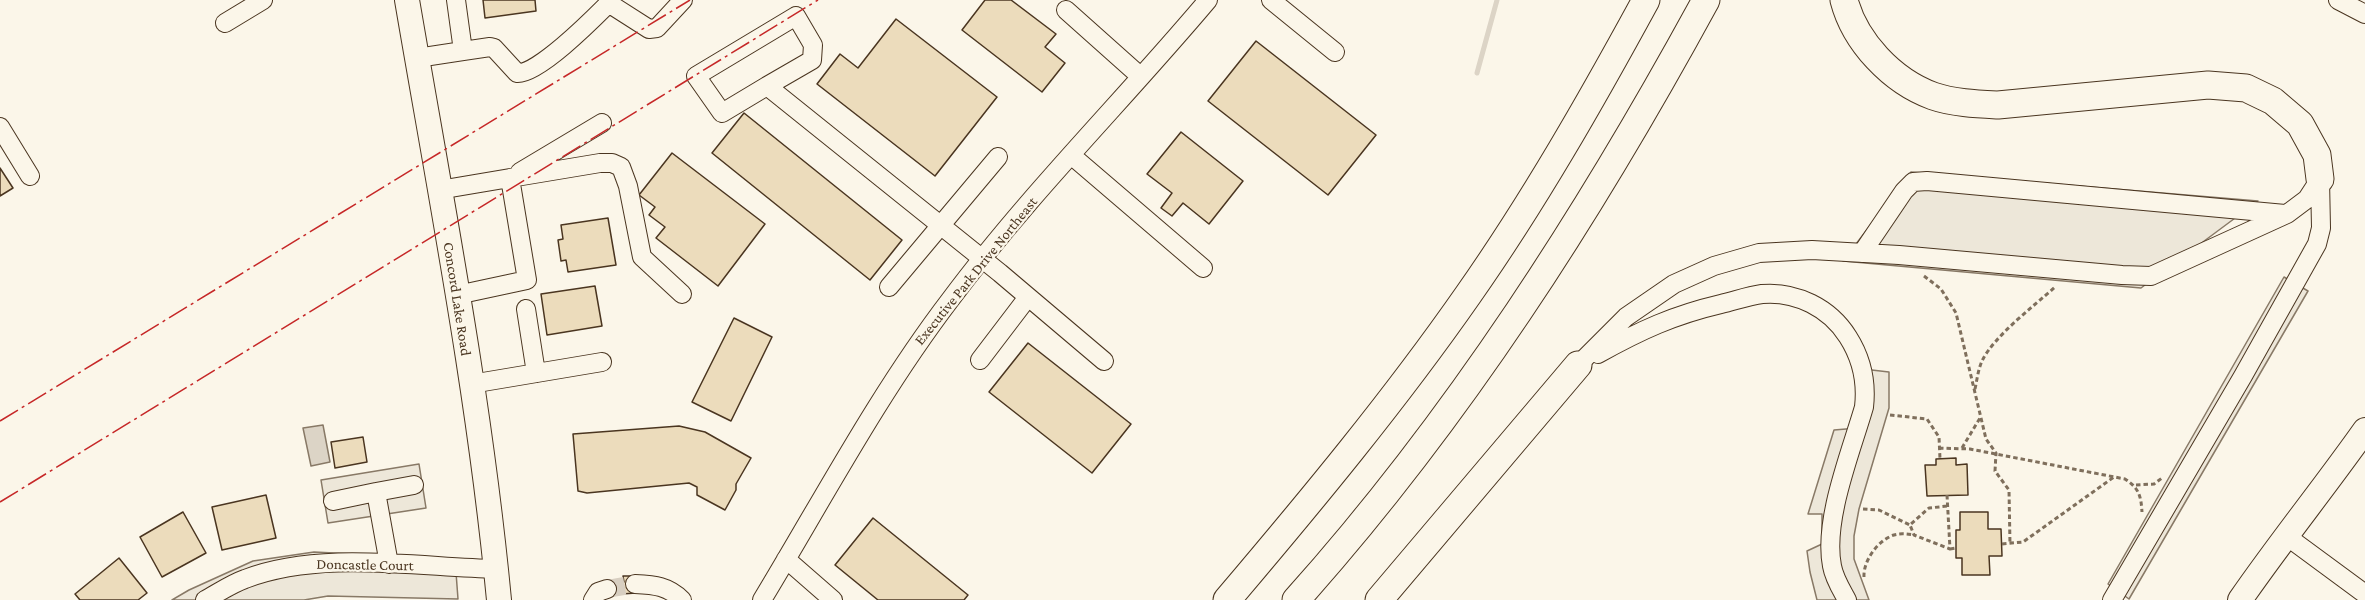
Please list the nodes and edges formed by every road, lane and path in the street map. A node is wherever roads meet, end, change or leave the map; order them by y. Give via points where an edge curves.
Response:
1 (263, 0) edge
2 (407, 0) edge
3 (456, 0) edge
4 (683, 0) edge
5 (1208, 0) edge
6 (1271, 0) edge
7 (1646, 0) edge
8 (1706, 0) edge
9 (1844, 0) edge
10 (2338, 0) edge
11 (1066, 10) dead end
12 (2365, 14) edge
13 (225, 23) dead end
14 (463, 51) junction
15 (1335, 52) dead end
16 (417, 58) junction
17 (1140, 76) junction
18 (767, 86) junction
19 (602, 123) dead end
20 (0, 127) edge
21 (1071, 155) junction
22 (998, 156) dead end
23 (30, 176) dead end
24 (510, 178) junction
25 (2320, 179) junction
26 (439, 190) junction
27 (2287, 214) junction
28 (939, 226) junction
29 (1862, 253) junction
30 (982, 260) junction
31 (1203, 268) dead end
32 (1922, 273) dead end
33 (889, 287) dead end
34 (2055, 287) dead end
35 (682, 294) dead end
36 (457, 295) junction
37 (1028, 297) junction
38 (526, 309) dead end
39 (980, 360) dead end
40 (1104, 361) dead end
41 (602, 362) dead end
42 (1578, 365) junction
43 (536, 373) junction
44 (471, 384) junction
45 (1975, 391) junction
46 (1890, 415) dead end
47 (1981, 417) junction
48 (2365, 430) edge
49 (1939, 448) junction
50 (1962, 448) junction
51 (1996, 453) junction
52 (1940, 459) dead end
53 (2114, 477) junction
54 (2163, 478) dead end
55 (414, 486) dead end
56 (2136, 486) junction
57 (376, 492) junction
58 (1947, 495) dead end
59 (333, 501) dead end
60 (1948, 507) junction
61 (1863, 509) dead end
62 (2143, 514) dead end
63 (1910, 525) junction
64 (1914, 535) junction
65 (2285, 536) junction
66 (2002, 544) dead end
67 (2010, 544) junction
68 (1950, 549) junction
69 (1956, 549) dead end
70 (786, 559) junction
71 (389, 564) junction
72 (496, 569) junction
73 (1864, 577) dead end
74 (635, 584) tunnel mouth
75 (2365, 594) edge
76 (205, 600) edge
77 (499, 600) edge
78 (682, 600) edge
79 (762, 600) edge
80 (833, 600) edge
81 (1227, 600) edge
82 (1296, 600) edge
83 (1379, 600) edge
84 (1847, 600) edge
85 (2112, 600) edge
86 (2240, 600) edge

1 - 13 street
2 - 16 main road, Concord Lake Road
3 - 14 street
4 - 14 street via 653,29 613,6 606,6 555,52 521,74 494,48
5 - 17 street, Executive Park Drive Northeast
6 - 15 street
7 - 81 highway via 1580,118 1469,293 1351,451
8 - 82 highway via 1613,164 1515,316 1401,473
9 - 25 highway via 1862,38 1878,60 1904,81 1933,96 1998,105 2198,85 2246,88 2273,101 2300,124 2317,155
10 - 12 street
11 - 17 street
14 - 16 street
16 - 26 main road, Concord Lake Road
17 - 21 street, Executive Park Drive Northeast
18 - 18 street via 722,113 696,76 796,16 813,45 812,60
18 - 28 street
19 - 24 street
20 - 23 street
21 - 30 street, Executive Park Drive Northeast
21 - 31 street
22 - 28 street
24 - 26 street
24 - 35 street via 600,163 621,167 642,257
24 - 36 street via 527,280
25 - 27 street via 2307,199
25 - 85 street via 2321,228 2317,244
26 - 36 main road, Concord Lake Road
27 - 29 street via 2151,276
27 - 29 street via 1913,182
28 - 30 street
28 - 33 street
29 - 42 street via 1759,253 1714,266 1674,284 1626,317
30 - 37 street
30 - 70 street, Executive Park Drive Northeast via 904,363
32 - 45 path via 1941,289 1956,313
34 - 45 path via 1990,350
36 - 44 main road, Concord Lake Road
37 - 39 street
37 - 40 street
38 - 43 street
41 - 43 street
42 - 83 highway
42 - 84 street via 1661,321 1762,294 1805,300 1829,315 1855,349 1864,372 1866,393 1833,513 1830,541 1832,566
43 - 44 street
44 - 72 main road, Concord Lake Road
45 - 47 path
46 - 49 path via 1927,420 1938,437
47 - 50 path
47 - 51 path via 1986,439
48 - 65 main road
49 - 50 path
49 - 52 path
50 - 51 path
51 - 53 path
51 - 67 path via 1995,471 2009,490
53 - 56 path
53 - 67 path via 2023,542
54 - 56 path via 2154,484
55 - 57 street
56 - 62 path via 2142,497
57 - 59 street
57 - 71 street
58 - 60 path
60 - 63 path via 1929,508
60 - 68 path
61 - 63 path via 1879,510
63 - 64 path
64 - 68 path
64 - 73 path via 1884,540 1866,561
65 - 75 street
65 - 86 main road
66 - 67 path
68 - 69 path
70 - 79 street, Executive Park Drive Northeast
70 - 80 street
71 - 72 street, Doncastle Court
71 - 76 street, Doncastle Court via 313,563 265,572
72 - 77 main road, Concord Lake Road
74 - 78 street via 658,585

